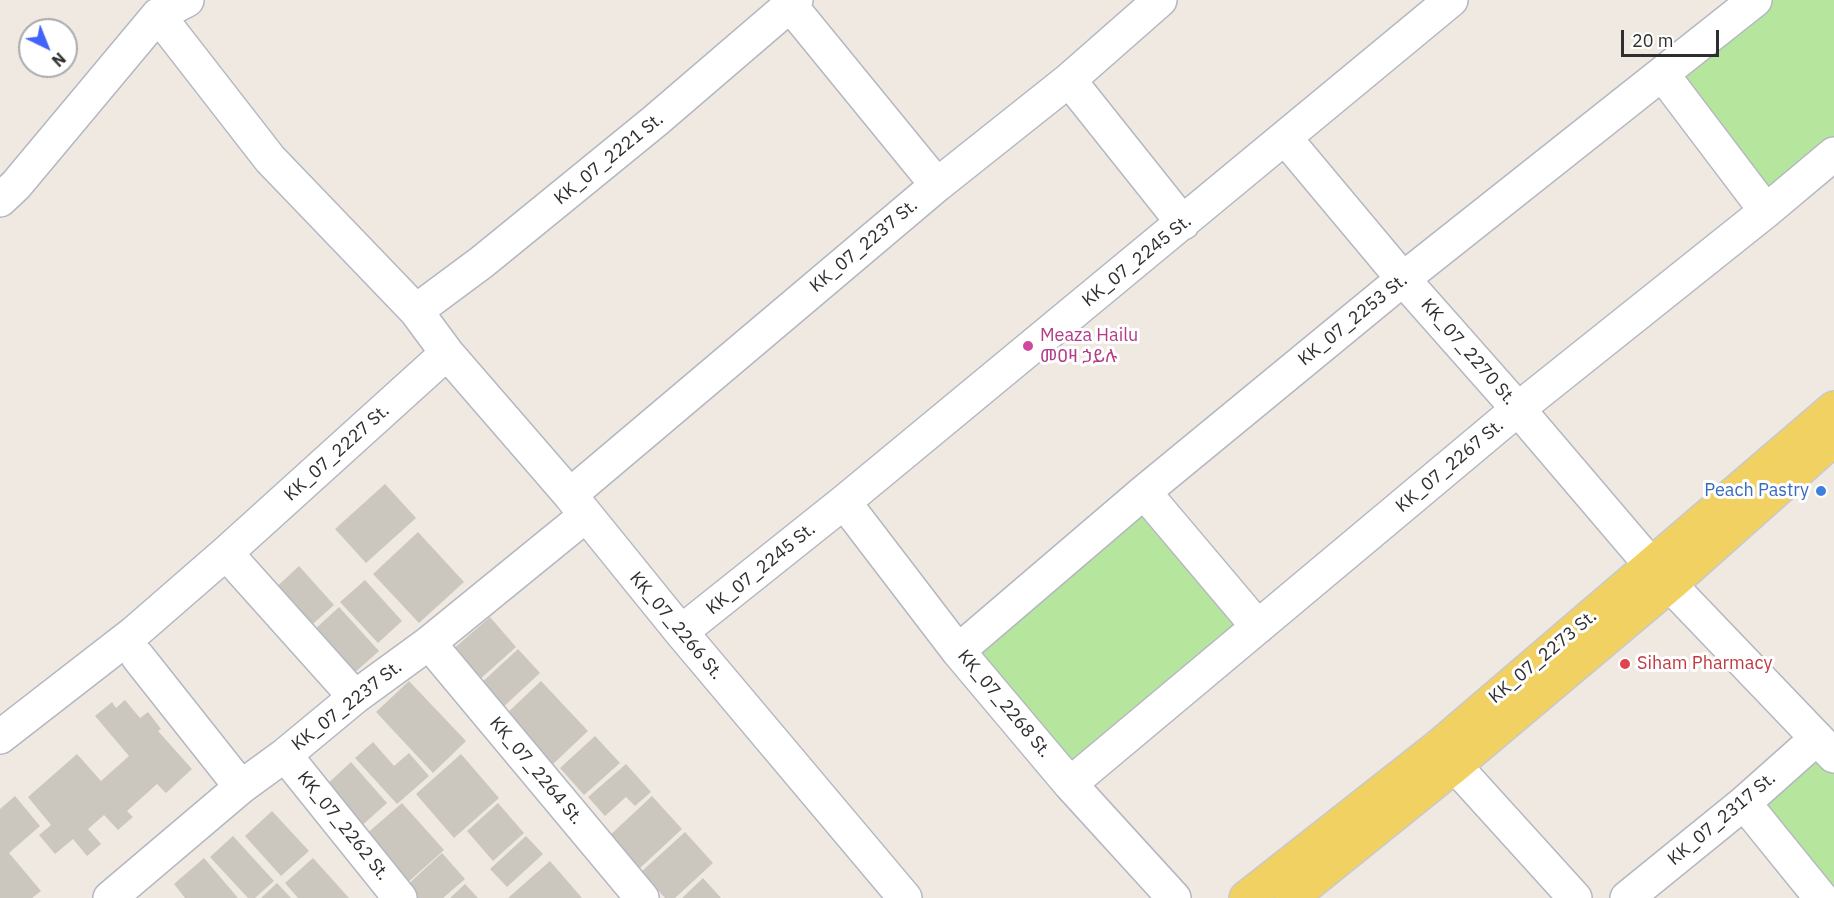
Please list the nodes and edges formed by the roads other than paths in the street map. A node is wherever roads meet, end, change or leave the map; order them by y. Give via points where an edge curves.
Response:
1 (187, 0) edge
2 (1160, 0) edge
3 (1451, 0) edge
4 (1755, 0) edge
5 (793, 2) edge
6 (158, 15) junction
7 (1663, 75) junction
8 (1069, 80) junction
9 (1285, 138) junction
10 (1834, 153) edge
11 (937, 185) junction
12 (0, 200) edge
13 (1766, 211) junction
14 (1183, 223) junction
15 (1403, 279) junction
16 (416, 311) junction
17 (447, 353) junction
18 (1834, 408) edge
19 (1518, 409) junction
20 (1834, 439) edge
21 (1144, 492) junction
22 (844, 502) junction
23 (578, 505) junction
24 (226, 553) junction
25 (1661, 574) junction
26 (1258, 627) junction
27 (681, 632) junction
28 (429, 644) junction
29 (958, 651) junction
30 (138, 657) dead end
31 (355, 697) junction
32 (0, 737) edge
33 (1825, 747) edge
34 (285, 755) junction
35 (1447, 756) junction
36 (1070, 784) junction
37 (241, 788) junction
38 (1744, 802) junction
39 (144, 888) edge
40 (110, 898) edge
41 (400, 898) edge
42 (642, 898) edge
43 (905, 898) edge
44 (1174, 898) edge
45 (1246, 898) edge
46 (1292, 898) edge
47 (1575, 898) edge
48 (1627, 898) edge
49 (1821, 898) edge

1 - 6 street
2 - 8 street, KK_07_2237 St.
3 - 9 street, KK_07_2245 St.
4 - 7 street, KK_07_2253 St.
5 - 11 street
5 - 16 street, KK_07_2221 St. via 655,122
6 - 12 street
6 - 16 street, KK_07_2266 St. via 270,159
7 - 13 street
7 - 15 street, KK_07_2253 St.
8 - 11 street, KK_07_2237 St.
8 - 14 street
9 - 14 street, KK_07_2245 St.
9 - 15 street, KK_07_2270 St.
10 - 13 street, KK_07_2267 St.
11 - 23 street, KK_07_2237 St.
13 - 19 street, KK_07_2267 St.
14 - 22 street, KK_07_2245 St.
15 - 19 street, KK_07_2270 St.
15 - 21 street, KK_07_2253 St.
16 - 17 street, KK_07_2266 St.
17 - 23 street, KK_07_2266 St.
17 - 24 street, KK_07_2227 St.
18 - 25 main road, KK_07_2273 St.
19 - 25 street, KK_07_2270 St.
19 - 26 street, KK_07_2267 St.
20 - 25 main road, KK_07_2273 St.
21 - 26 street
21 - 29 street, KK_07_2253 St.
22 - 27 street, KK_07_2245 St.
22 - 29 street, KK_07_2268 St.
23 - 27 street, KK_07_2266 St.
23 - 28 street, KK_07_2237 St.
24 - 31 street
24 - 32 street, KK_07_2227 St. via 134,633
25 - 33 street, KK_07_2270 St.
25 - 35 main road, KK_07_2273 St.
26 - 36 street, KK_07_2267 St.
27 - 43 street, KK_07_2266 St.
28 - 31 street, KK_07_2237 St.
28 - 42 street, KK_07_2264 St.
29 - 36 street, KK_07_2268 St.
30 - 37 street
31 - 34 street, KK_07_2237 St.
33 - 38 street, KK_07_2317 St.
34 - 37 street, KK_07_2237 St.
34 - 41 street, KK_07_2262 St.
35 - 45 main road, KK_07_2273 St.
35 - 46 main road, KK_07_2273 St.
35 - 47 street
36 - 44 street, KK_07_2268 St.
37 - 39 street, KK_07_2237 St.
38 - 48 street, KK_07_2317 St.
38 - 49 street
39 - 40 street, KK_07_2237 St.

